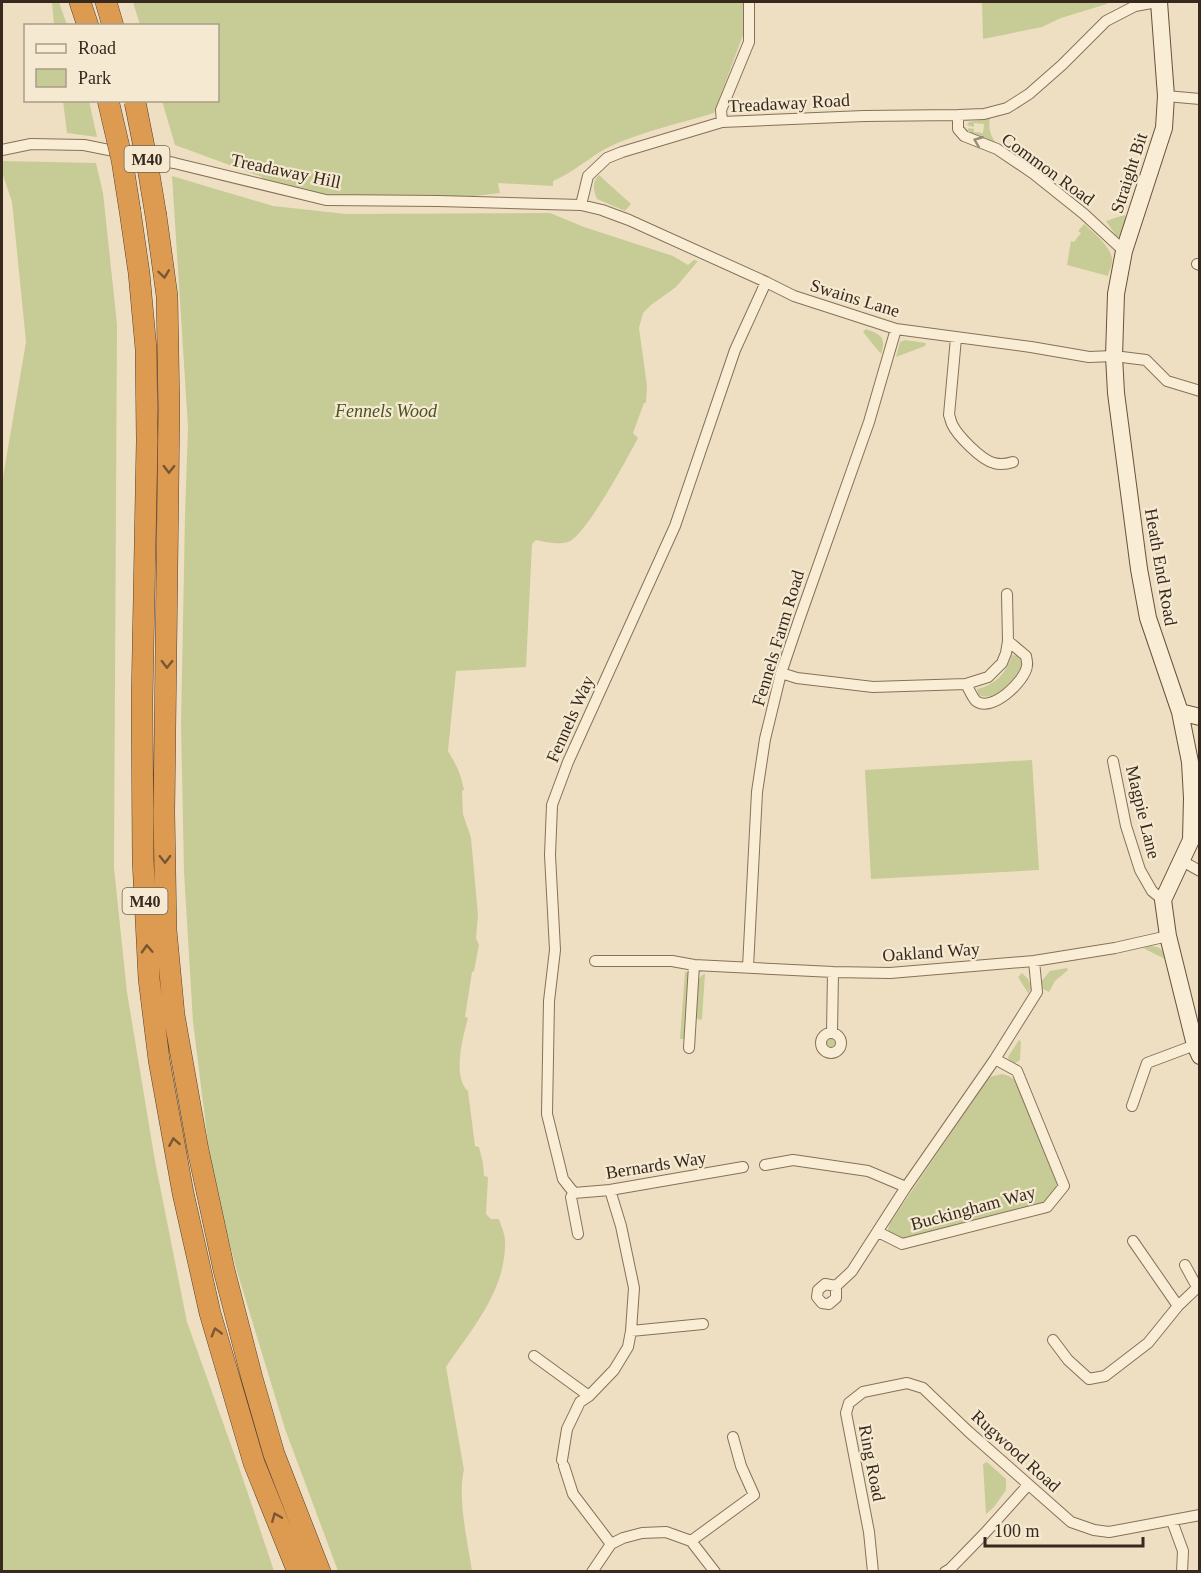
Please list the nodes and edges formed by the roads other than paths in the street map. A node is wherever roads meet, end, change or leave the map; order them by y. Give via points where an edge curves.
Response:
1 (80, 2) edge
2 (106, 2) edge
3 (749, 2) edge
4 (1158, 2) edge
5 (87, 24) edge
6 (112, 24) edge
7 (1166, 96) junction
8 (1200, 99) edge
9 (108, 102) edge
10 (134, 102) edge
11 (958, 115) junction
12 (722, 122) junction
13 (2, 150) edge
14 (581, 205) junction
15 (602, 210) joint
16 (1124, 251) junction
17 (766, 282) junction
18 (896, 329) junction
19 (956, 338) junction
20 (1114, 356) junction
21 (1200, 392) edge
22 (1013, 462) dead end
23 (1007, 594) dead end
24 (1008, 641) junction
25 (781, 673) junction
26 (966, 684) junction
27 (1180, 712) junction
28 (1200, 717) edge
29 (1113, 760) dead end
30 (1196, 799) edge
31 (1182, 861) junction
32 (1200, 871) edge
33 (1163, 900) junction
34 (1168, 936) junction
35 (595, 961) dead end
36 (1034, 961) junction
37 (694, 965) junction
38 (748, 967) junction
39 (833, 972) junction
40 (832, 1033) dead end
41 (689, 1048) dead end
42 (1197, 1051) edge
43 (995, 1059) junction
44 (1132, 1106) dead end
45 (765, 1165) dead end
46 (743, 1167) dead end
47 (906, 1186) junction
48 (610, 1190) junction
49 (574, 1193) junction
50 (878, 1232) junction
51 (578, 1234) dead end
52 (1133, 1241) dead end
53 (1185, 1265) dead end
54 (836, 1286) dead end
55 (1198, 1286) edge
56 (1178, 1306) junction
57 (703, 1323) dead end
58 (630, 1331) junction
59 (1053, 1340) dead end
60 (534, 1356) dead end
61 (923, 1388) joint
62 (589, 1396) junction
63 (733, 1437) dead end
64 (1028, 1485) junction
65 (1200, 1515) edge
66 (1172, 1521) junction
67 (691, 1541) junction
68 (610, 1544) junction
69 (298, 1572) edge
70 (320, 1572) edge
71 (592, 1572) edge
72 (715, 1572) edge
73 (873, 1572) edge
74 (945, 1572) edge
75 (1182, 1572) edge

1 - 5 highway
2 - 6 highway
3 - 12 street via 748,42 721,110
4 - 7 street, Straight Bit
4 - 11 street, Treadaway Road via 1135,6 1106,21 1062,65 1007,108
7 - 8 street
7 - 16 street, Straight Bit via 1164,128
69 -> 9 highway, M40, bridge via 254,1463 210,1313 159,1060 149,979 143,861 146,349 130,211
10 -> 70 highway, M40, bridge via 167,296 170,409 164,812 166,930 174,1015 198,1150 252,1378 274,1454
11 - 12 street, Treadaway Road
16 -> 11 street, Common Road via 1034,174 997,149 964,136 958,129
12 - 14 street, Treadaway Road via 607,158 588,176
13 - 14 street, Treadaway Hill via 31,144 84,145 326,200
14 - 15 street, Treadaway Hill
15 - 17 street, Swains Lane
16 - 20 street, Straight Bit via 1116,294
17 - 18 street, Swains Lane via 794,296
17 - 49 street, Fennels Way via 735,350 675,526 552,805 550,855 555,950 549,1001 547,1114 563,1179
18 - 19 street, Swains Lane
18 - 25 street, Fennels Farm Road via 869,422
19 - 20 street, Swains Lane via 1089,357
19 - 22 street via 951,423 986,460
20 - 21 street, Swains Lane via 1146,360 1167,381
20 - 27 street, Heath End Road via 1138,569 1150,627
23 - 24 street
24 - 26 street via 1002,663 988,677
24 - 26 street via 1026,656 1028,666 1008,693 986,704 976,701
25 - 26 street via 873,687
25 - 38 street, Fennels Farm Road via 757,792
27 - 28 street
27 - 30 street, Heath End Road
29 - 33 street, Magpie Lane via 1126,826 1140,870 1152,891
30 - 31 street, Heath End Road via 1191,840
31 - 32 street
31 - 33 street, Heath End Road
33 - 34 street
34 - 36 street, Oakland Way
34 - 42 street
35 - 37 street, Oakland Way via 672,961
36 - 39 street, Oakland Way via 890,973
36 - 43 street, Buckingham Way via 1037,992
37 - 38 street, Oakland Way
37 - 41 street
38 - 39 street, Oakland Way
39 - 40 street
42 - 44 street via 1147,1063
43 - 47 street, Buckingham Way
43 - 50 street, Buckingham Way via 1017,1071 1064,1186 1047,1207 902,1244
45 - 47 street via 793,1160 868,1171
46 - 48 street, Bernards Way
47 - 50 street, Buckingham Way
48 - 49 street, Bernards Way
48 - 58 street via 633,1288
49 - 51 street via 571,1197
50 - 54 street, Buckingham Way via 852,1271
52 - 56 street
53 - 55 street
55 - 56 street
56 - 59 street via 1148,1343 1105,1376 1089,1379
57 - 58 street
58 - 62 street via 628,1347 614,1370
60 - 62 street
61 - 64 street, Rugwood Road
61 - 73 street, Ring Road via 907,1383 863,1392 849,1403 846,1413
62 - 68 street via 580,1402 567,1429 563,1463 573,1494
63 - 67 street via 754,1495
64 - 66 street, Rugwood Road via 1071,1522 1094,1530 1109,1532
64 - 74 street
65 - 66 street, Rugwood Road
66 - 75 street via 1183,1551
67 - 68 street via 666,1532 642,1533
67 - 72 street
68 - 71 street

